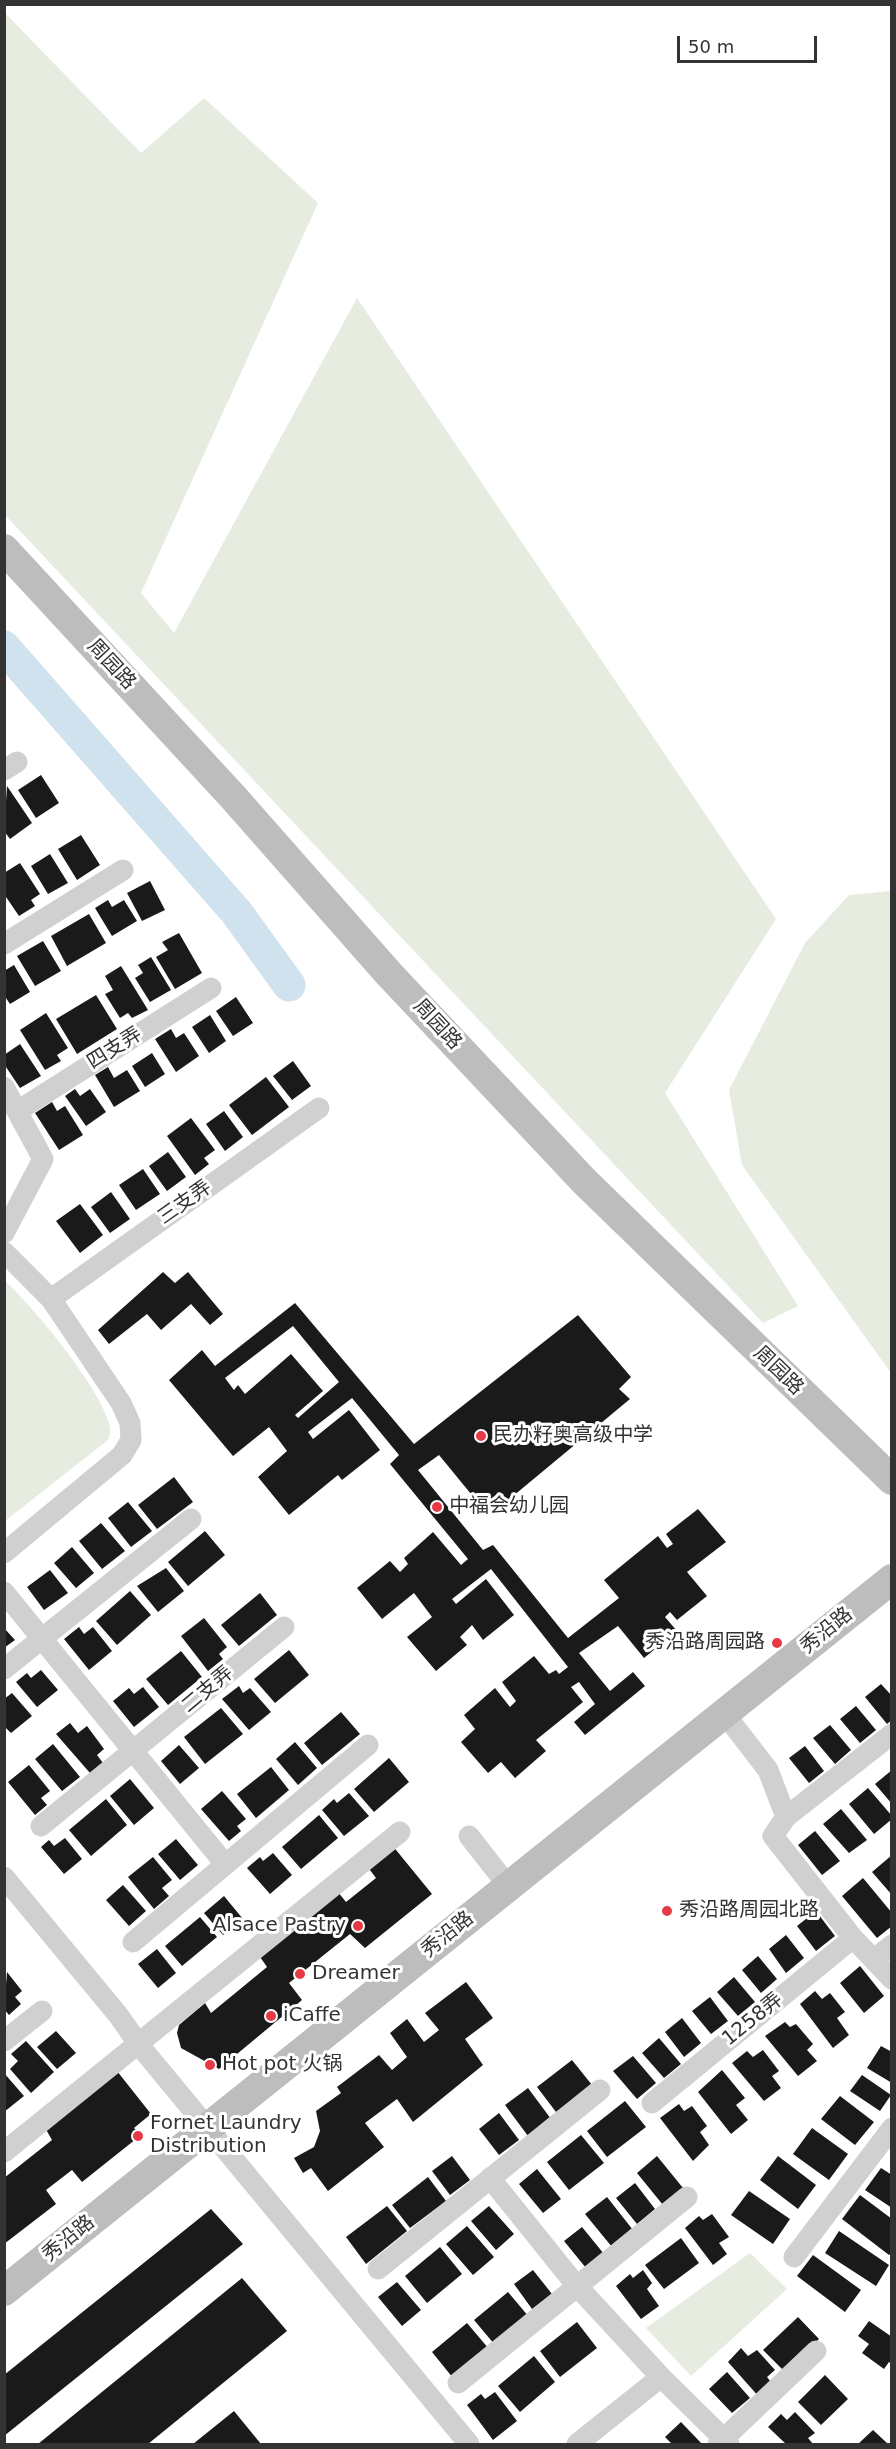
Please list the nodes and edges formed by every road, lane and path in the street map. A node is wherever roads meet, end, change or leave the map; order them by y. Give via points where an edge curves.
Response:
1 (4, 549) edge
2 (123, 870) dead end
3 (4, 944) edge
4 (211, 988) dead end
5 (4, 1087) edge
6 (319, 1108) dead end
7 (19, 1110) junction
8 (4, 1233) edge
9 (4, 1252) edge
10 (51, 1299) junction
11 (891, 1480) edge
12 (191, 1519) dead end
13 (4, 1552) edge
14 (891, 1579) edge
15 (4, 1592) edge
16 (284, 1627) dead end
17 (42, 1639) junction
18 (4, 1669) edge
19 (724, 1713) junction
20 (891, 1734) edge
21 (368, 1745) dead end
22 (133, 1752) junction
23 (786, 1817) junction
24 (41, 1826) dead end
25 (400, 1832) dead end
26 (469, 1836) dead end
27 (225, 1864) junction
28 (4, 1877) edge
29 (509, 1887) junction
30 (853, 1938) junction
31 (133, 1942) dead end
32 (891, 1945) edge
33 (874, 1959) junction
34 (891, 1979) edge
35 (42, 2011) dead end
36 (4, 2041) edge
37 (139, 2045) junction
38 (600, 2090) dead end
39 (652, 2103) dead end
40 (209, 2127) junction
41 (891, 2128) edge
42 (4, 2152) edge
43 (490, 2178) junction
44 (687, 2197) dead end
45 (794, 2257) dead end
46 (378, 2269) dead end
47 (576, 2285) junction
48 (4, 2291) edge
49 (816, 2351) dead end
50 (661, 2377) junction
51 (458, 2383) dead end
52 (724, 2443) edge
53 (469, 2445) edge
54 (577, 2445) edge

1 - 11 street, 周园路 via 389,974 585,1182
2 - 3 street
4 - 7 street, 四支弄
5 - 7 street
6 - 10 street, 三支弄
7 - 8 street via 43,1159
9 - 10 street
10 - 13 street via 121,1403 130,1424 131,1440 122,1455
12 - 17 street
14 - 19 street, 秀沿路
15 - 17 street
16 - 22 street, 二支弄
17 - 18 street
17 - 22 street
19 - 23 street via 768,1770
19 - 29 street, 秀沿路
20 - 23 street
21 - 27 street
22 - 24 street, 二支弄
22 - 27 street
23 - 30 street via 773,1836
25 - 37 street
26 - 29 street
27 - 31 street
28 - 37 street
29 - 40 street, 秀沿路
30 - 33 street
30 - 39 street, 1258弄
32 - 33 street
33 - 34 street
35 - 36 street
37 - 40 street
37 - 42 street
38 - 43 street
40 - 48 street, 秀沿路
40 - 53 street
41 - 45 street
43 - 46 street
43 - 47 street
44 - 47 street
47 - 50 street
47 - 51 street
49 - 52 street
50 - 52 street
50 - 54 street

